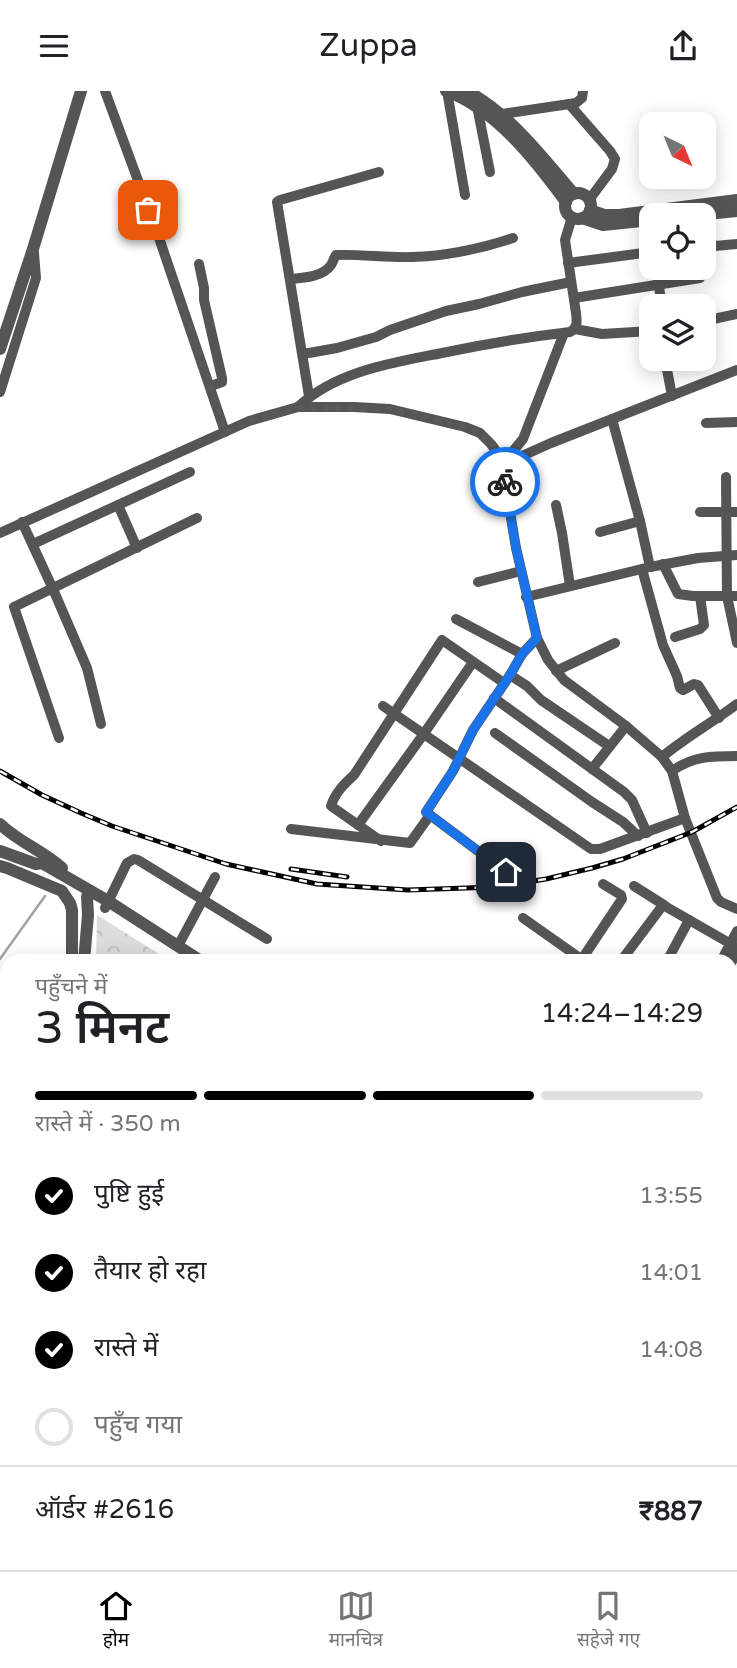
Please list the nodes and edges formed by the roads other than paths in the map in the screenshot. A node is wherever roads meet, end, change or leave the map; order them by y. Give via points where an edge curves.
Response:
1 (81, 91) edge
2 (105, 91) edge
3 (446, 91) edge
4 (467, 91) edge
5 (583, 91) edge
6 (569, 104) junction
7 (477, 106) junction
8 (502, 114) junction
9 (379, 172) dead end
10 (489, 172) dead end
11 (465, 195) dead end
12 (570, 198) junction
13 (737, 201) edge
14 (583, 211) junction
15 (737, 211) edge
16 (716, 213) edge
17 (639, 222) edge
18 (513, 238) dead end
19 (737, 244) edge
20 (716, 246) edge
21 (33, 249) junction
22 (639, 254) edge
23 (568, 263) junction
24 (199, 264) dead end
25 (290, 279) junction
26 (657, 280) edge
27 (688, 280) edge
28 (571, 282) junction
29 (657, 285) junction
30 (659, 294) edge
31 (574, 298) junction
32 (737, 314) edge
33 (716, 318) edge
34 (575, 329) junction
35 (639, 332) edge
36 (564, 333) junction
37 (0, 349) edge
38 (303, 354) junction
39 (737, 370) edge
40 (667, 371) edge
41 (211, 386) junction
42 (0, 392) edge
43 (309, 396) junction
44 (672, 396) junction
45 (298, 407) junction
46 (612, 419) junction
47 (737, 422) edge
48 (706, 423) dead end
49 (225, 432) junction
50 (502, 465) junction
51 (190, 472) dead end
52 (726, 477) dead end
53 (118, 505) junction
54 (556, 505) dead end
55 (699, 512) dead end
56 (732, 512) edge
57 (197, 518) dead end
58 (640, 521) junction
59 (22, 522) junction
60 (600, 532) dead end
61 (0, 533) edge
62 (33, 544) junction
63 (137, 548) junction
64 (732, 555) edge
65 (663, 564) junction
66 (646, 568) junction
67 (521, 571) junction
68 (478, 582) dead end
69 (570, 586) junction
70 (54, 589) junction
71 (700, 596) junction
72 (732, 596) edge
73 (526, 597) junction
74 (456, 619) dead end
75 (675, 637) dead end
76 (537, 638) junction
77 (615, 643) dead end
78 (737, 643) edge
79 (522, 654) junction
80 (473, 662) junction
81 (556, 671) junction
82 (507, 679) junction
83 (494, 698) junction
84 (737, 704) edge
85 (383, 706) dead end
86 (393, 714) junction
87 (719, 717) junction
88 (101, 724) dead end
89 (626, 726) junction
90 (495, 733) dead end
91 (423, 735) junction
92 (59, 738) dead end
93 (609, 745) junction
94 (737, 756) edge
95 (662, 757) junction
96 (458, 760) junction
97 (592, 769) junction
98 (672, 771) junction
99 (430, 815) junction
100 (685, 818) junction
101 (0, 824) edge
102 (358, 825) junction
103 (291, 829) dead end
104 (642, 835) junction
105 (381, 841) junction
106 (0, 851) edge
107 (0, 866) edge
108 (506, 872) dead end
109 (215, 877) dead end
110 (61, 883) junction
111 (603, 884) dead end
112 (634, 886) dead end
113 (89, 894) junction
114 (203, 900) junction
115 (106, 905) junction
116 (664, 905) junction
117 (737, 909) edge
118 (523, 918) dead end
119 (689, 920) junction
120 (737, 931) edge
121 (267, 939) dead end
122 (177, 946) junction
123 (734, 946) edge
124 (72, 954) edge
125 (85, 954) edge
126 (178, 954) edge
127 (190, 954) edge
128 (574, 954) edge
129 (587, 954) edge
130 (626, 954) edge
131 (671, 954) edge

1 - 21 street
2 - 41 street
3 - 7 street
3 - 11 street
4 - 8 street
5 - 6 street via 580,100
6 - 8 street
6 - 14 street via 615,159
7 - 10 street
7 - 12 street
8 - 12 street via 550,166
9 - 25 street via 277,202
12 - 14 street via 566,209
12 - 14 street via 584,195
13 - 14 street via 619,215
14 - 17 street via 603,225
14 - 23 street via 565,240
15 - 16 street
18 - 25 street via 452,254 336,255 322,272
19 - 20 street
21 - 37 street
21 - 42 street via 36,278
22 - 23 street
23 - 28 street
24 - 41 street via 222,378
25 - 38 street
26 - 29 street
27 - 29 street
28 - 31 street
28 - 38 street via 446,311 379,336
29 - 30 street
29 - 31 street
31 - 34 street
32 - 33 street
34 - 35 street via 602,334
34 - 36 street
36 - 43 street via 498,341 371,367
36 - 50 street via 523,439
38 - 43 street
39 - 44 street
40 - 44 street
41 - 49 street
43 - 45 street
44 - 46 street
45 - 49 street
45 - 50 street via 390,409 465,427 491,444
46 - 50 street
46 - 58 street
47 - 48 street
49 - 59 street
50 - 67 street
51 - 53 street
52 - 56 street
53 - 62 street
53 - 63 street
54 - 69 street
55 - 56 street
56 - 64 street
57 - 63 street
58 - 60 street
58 - 66 street
59 - 61 street
59 - 62 street
62 - 70 street
63 - 70 street
64 - 65 street
64 - 72 street
65 - 66 street
65 - 71 street via 678,594
66 - 69 street
66 - 87 street via 655,622 680,688 698,685
67 - 68 street
67 - 73 street
69 - 73 street
70 - 88 street via 87,668
70 - 92 street via 14,607
71 - 72 street
71 - 75 street via 704,625
72 - 78 street
73 - 76 street
74 - 79 street
76 - 79 street
76 - 81 street
77 - 81 street
79 - 82 street
80 - 82 street
80 - 86 street via 442,640
80 - 91 street
81 - 89 street
82 - 83 street
82 - 93 street via 527,686
83 - 96 street
83 - 97 street
84 - 87 street
85 - 86 street
86 - 91 street
86 - 102 street via 354,775 333,798 331,806
87 - 95 street
89 - 93 street
89 - 95 street
90 - 104 street
91 - 96 street
91 - 102 street
93 - 97 street
94 - 98 street via 697,758
95 - 98 street
96 - 99 street via 426,812
96 - 104 street via 590,849
97 - 104 street via 632,800
98 - 100 street
99 - 105 street via 410,843
99 - 108 street
100 - 104 street
100 - 117 street via 717,898
101 - 113 street via 54,861
102 - 105 street
103 - 105 street
106 - 110 street via 42,863
107 - 110 street
109 - 114 street
110 - 113 street
110 - 124 street via 72,910
111 - 129 street via 622,899
112 - 116 street
113 - 115 street
113 - 125 street
114 - 115 street via 134,859 127,863
114 - 121 street
114 - 122 street
115 - 122 street
115 - 126 street
116 - 119 street
116 - 130 street
118 - 128 street
119 - 123 street
119 - 131 street
120 - 123 street
122 - 127 street

